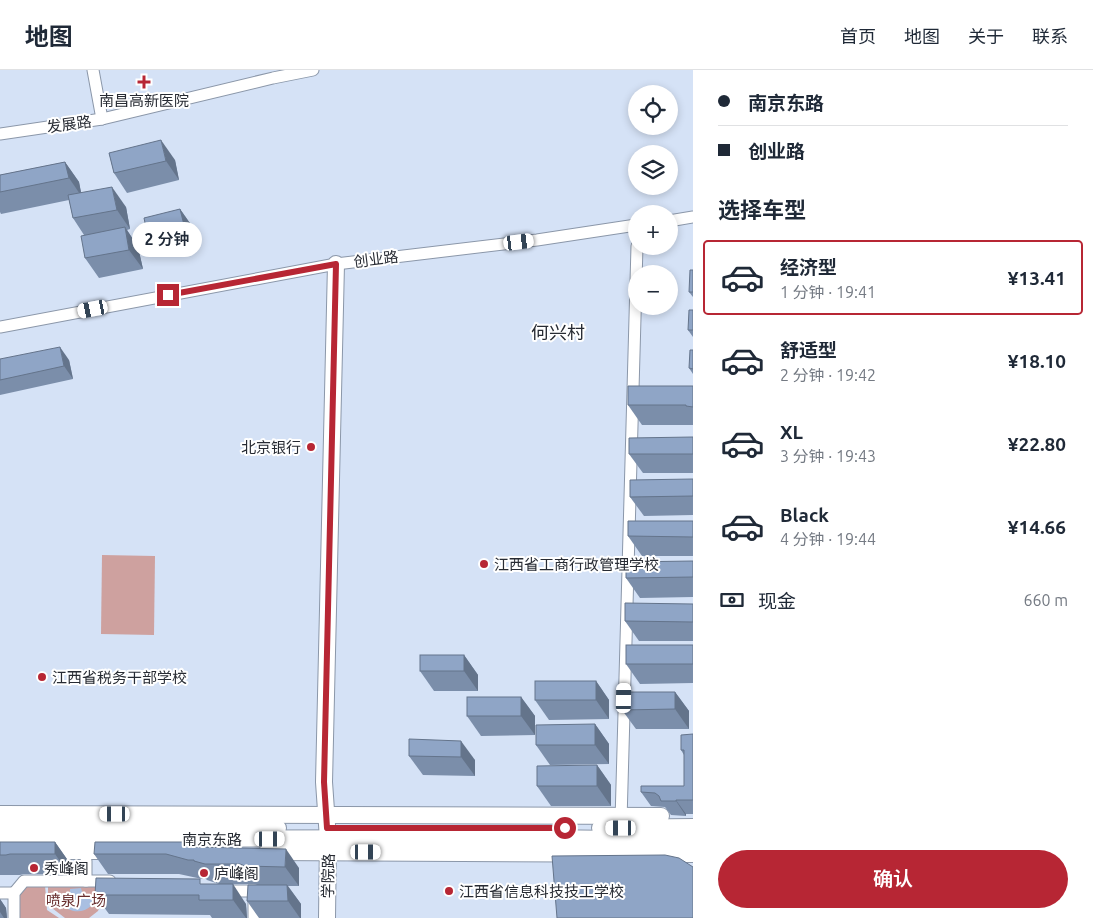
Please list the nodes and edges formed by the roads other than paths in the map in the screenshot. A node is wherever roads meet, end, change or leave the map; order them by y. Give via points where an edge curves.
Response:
1 (93, 70) edge
2 (313, 70) edge
3 (272, 74) edge
4 (102, 119) junction
5 (0, 134) edge
6 (693, 217) edge
7 (678, 220) edge
8 (628, 226) edge
9 (637, 255) edge
10 (336, 264) junction
11 (0, 327) edge
12 (0, 814) edge
13 (693, 817) edge
14 (621, 822) junction
15 (0, 826) edge
16 (693, 828) edge
17 (327, 833) junction
18 (0, 839) edge
19 (693, 840) edge
20 (0, 851) edge
21 (693, 854) edge
22 (86, 860) dead end
23 (121, 881) edge
24 (86, 882) junction
25 (211, 889) edge
26 (0, 893) edge
27 (14, 893) junction
28 (14, 918) edge
29 (254, 918) edge
30 (327, 918) edge

1 - 4 street
2 - 3 street, 发展路
3 - 4 street, 发展路
4 - 5 street, 发展路
6 - 7 street
8 - 10 street, 创业路
9 - 14 street
10 - 11 street, 创业路
10 - 17 street, 学院路 via 324,782
12 - 17 street
13 - 14 street
14 - 16 street, 南京东路
14 - 17 street, 南京东路
15 - 17 street, 南京东路
17 - 18 street, 南京东路
17 - 19 street, 南京东路
17 - 20 street
17 - 21 street
17 - 30 street, 学院路
22 - 24 street
23 - 24 street
24 - 27 street via 24,881
25 - 29 street via 254,891
26 - 27 street
27 - 28 street

